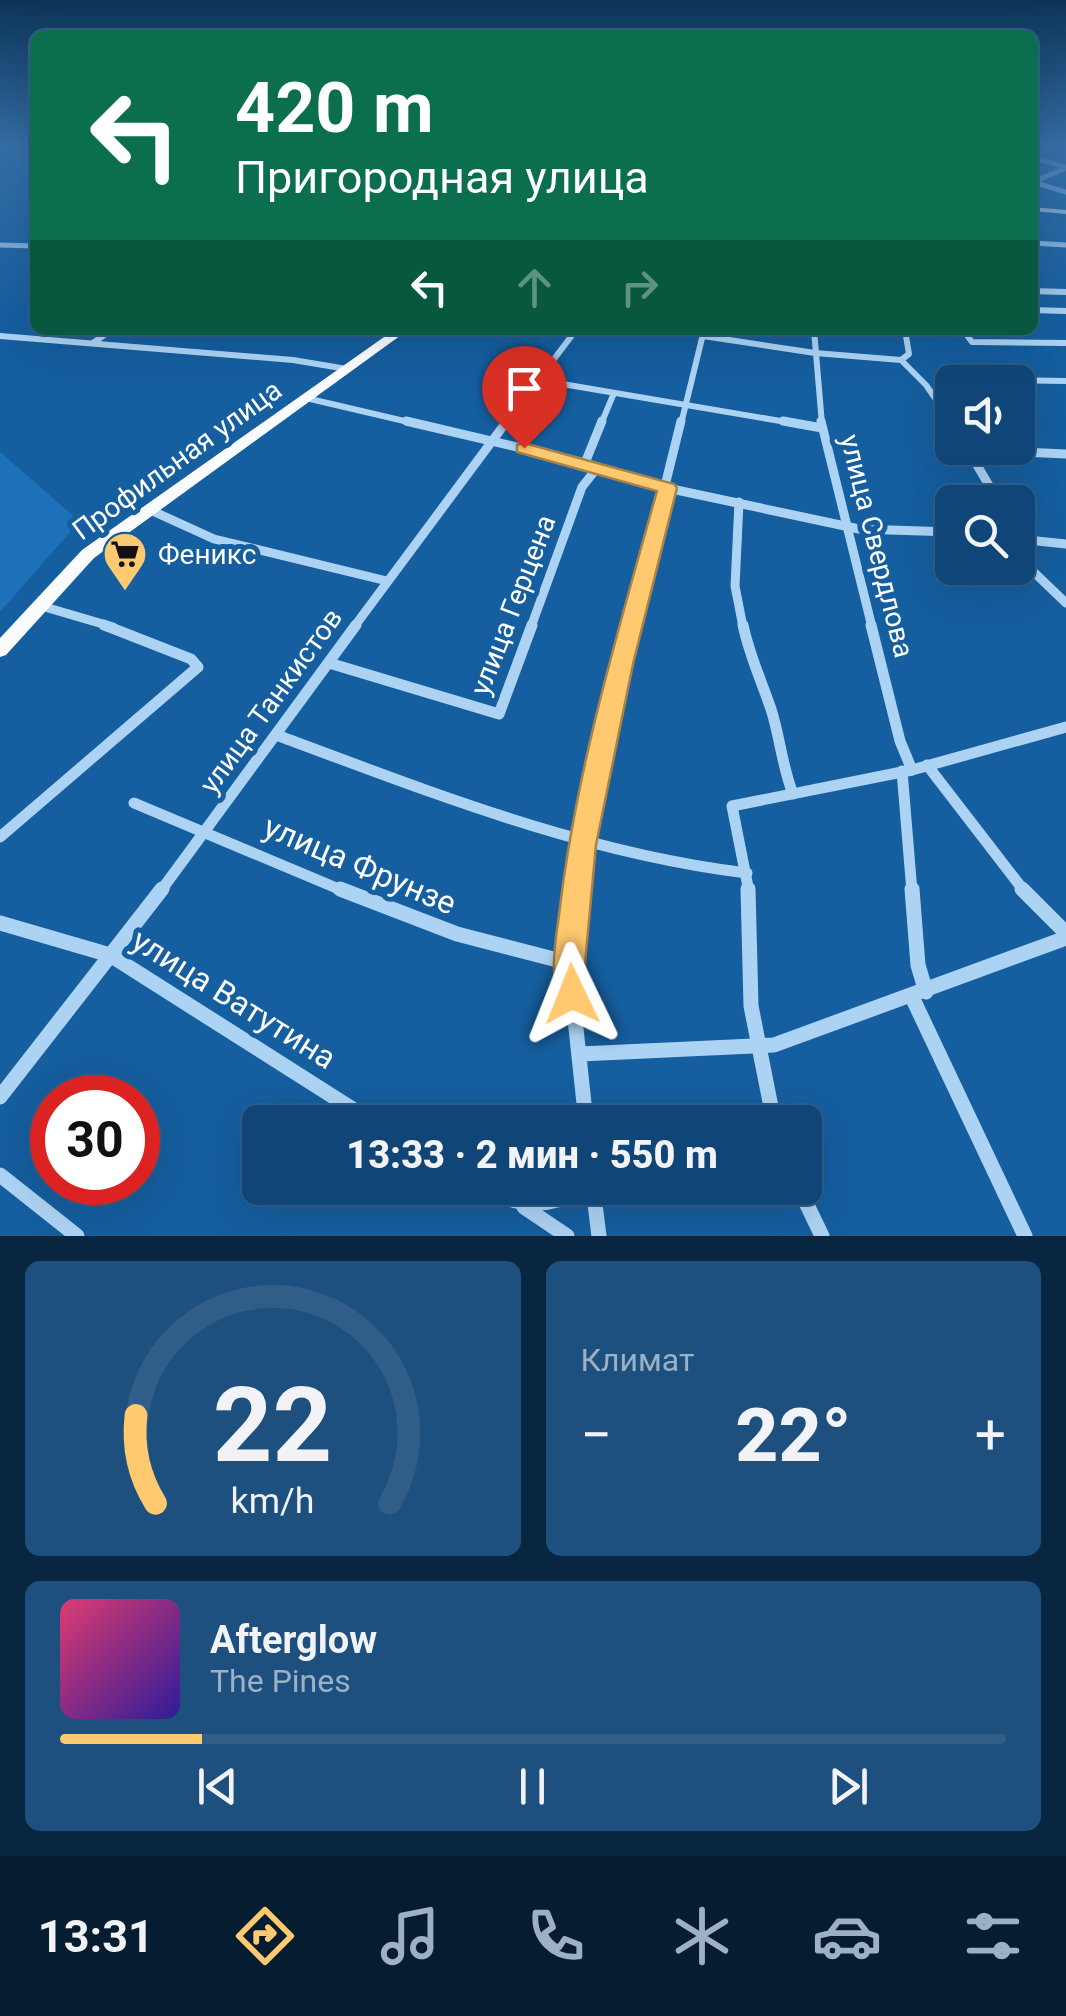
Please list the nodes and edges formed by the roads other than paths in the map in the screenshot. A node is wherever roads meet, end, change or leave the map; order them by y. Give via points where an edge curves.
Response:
1 (1038, 210) edge
2 (1066, 212) edge
3 (1038, 243) edge
4 (0, 245) edge
5 (1066, 245) edge
6 (30, 246) edge
7 (1038, 291) edge
8 (1066, 292) edge
9 (1038, 310) edge
10 (1066, 311) edge
11 (104, 335) edge
12 (395, 335) edge
13 (572, 335) edge
14 (703, 335) edge
15 (715, 335) edge
16 (814, 335) edge
17 (907, 335) edge
18 (967, 335) edge
19 (0, 336) edge
20 (94, 342) junction
21 (1066, 343) edge
22 (815, 352) junction
23 (901, 360) junction
24 (347, 370) junction
25 (540, 380) junction
26 (1035, 380) edge
27 (1066, 381) edge
28 (614, 393) junction
29 (306, 398) junction
30 (935, 398) edge
31 (686, 406) junction
32 (822, 428) junction
33 (493, 441) junction
34 (1035, 453) edge
35 (1066, 454) edge
36 (591, 466) junction
37 (667, 488) junction
38 (740, 502) junction
39 (148, 510) junction
40 (847, 526) junction
41 (935, 531) edge
42 (1035, 541) edge
43 (1066, 544) edge
44 (1035, 573) edge
45 (388, 580) junction
46 (1066, 603) edge
47 (38, 605) junction
48 (0, 650) edge
49 (330, 663) junction
50 (1066, 728) edge
51 (278, 736) junction
52 (927, 766) junction
53 (907, 770) junction
54 (793, 794) junction
55 (134, 803) dead end
56 (209, 830) junction
57 (0, 836) edge
58 (582, 845) junction
59 (747, 873) junction
60 (0, 923) edge
61 (1066, 935) edge
62 (110, 955) junction
63 (569, 964) junction
64 (919, 994) junction
65 (762, 1046) junction
66 (580, 1054) junction
67 (0, 1097) edge
68 (346, 1105) edge
69 (584, 1105) edge
70 (771, 1105) edge
71 (0, 1175) edge
72 (531, 1205) edge
73 (595, 1205) edge
74 (807, 1205) edge
75 (523, 1206) joint
76 (78, 1236) edge
77 (566, 1236) edge
78 (598, 1236) edge
79 (822, 1236) edge
80 (1026, 1236) edge

1 - 2 street
3 - 5 street
4 - 6 street
7 - 8 street
9 - 10 street
11 - 20 street
12 - 24 main road, Профильная улица
13 - 25 street, улица Танкистов
14 - 31 street
15 - 22 street
16 - 22 street, улица Свердлова
17 - 23 street via 910,354
18 - 21 street via 972,342
19 - 20 street
20 - 24 street
22 - 23 street
22 - 32 street, улица Свердлова
23 - 30 street
24 - 29 main road, Профильная улица
25 - 28 street
25 - 33 street, улица Танкистов
26 - 27 street
28 - 31 street
28 - 36 street, улица Герцена
29 - 33 street
29 - 39 main road, Профильная улица
31 - 32 street
31 - 37 street
32 - 40 street, улица Свердлова
33 - 36 street
33 - 45 street, улица Танкистов
34 - 35 street
36 - 37 street
36 - 49 street, улица Герцена via 499,714
37 - 38 street
37 - 58 street
38 - 40 street
38 - 54 street via 735,586
39 - 45 street via 214,539
39 - 47 main road, Профильная улица via 88,554
40 - 41 street
40 - 53 street, улица Свердлова
42 - 43 street
44 - 46 street
45 - 49 street, улица Танкистов
47 - 48 main road, Профильная улица
47 - 57 street via 116,628 198,667
49 - 51 street, улица Танкистов
50 - 52 street
51 - 56 street, улица Танкистов
51 - 58 street
52 - 53 street
52 - 61 street via 1018,885
53 - 54 street
53 - 64 street, улица Свердлова
54 - 59 street via 732,806
55 - 56 street, улица Фрунзе
56 - 62 street, улица Танкистов
56 - 63 street, улица Фрунзе via 451,936
58 - 59 street
58 - 63 street
59 - 65 street via 751,1006
60 - 62 street, улица Ватутина
61 - 64 street
62 - 67 street, улица Танкистов
62 - 68 street, улица Ватутина
63 - 66 street
64 - 65 street
64 - 80 street, улица Свердлова
65 - 66 street
65 - 70 street
66 - 69 street
71 - 76 street
72 - 75 street
73 - 78 street
74 - 79 street
75 - 77 street

